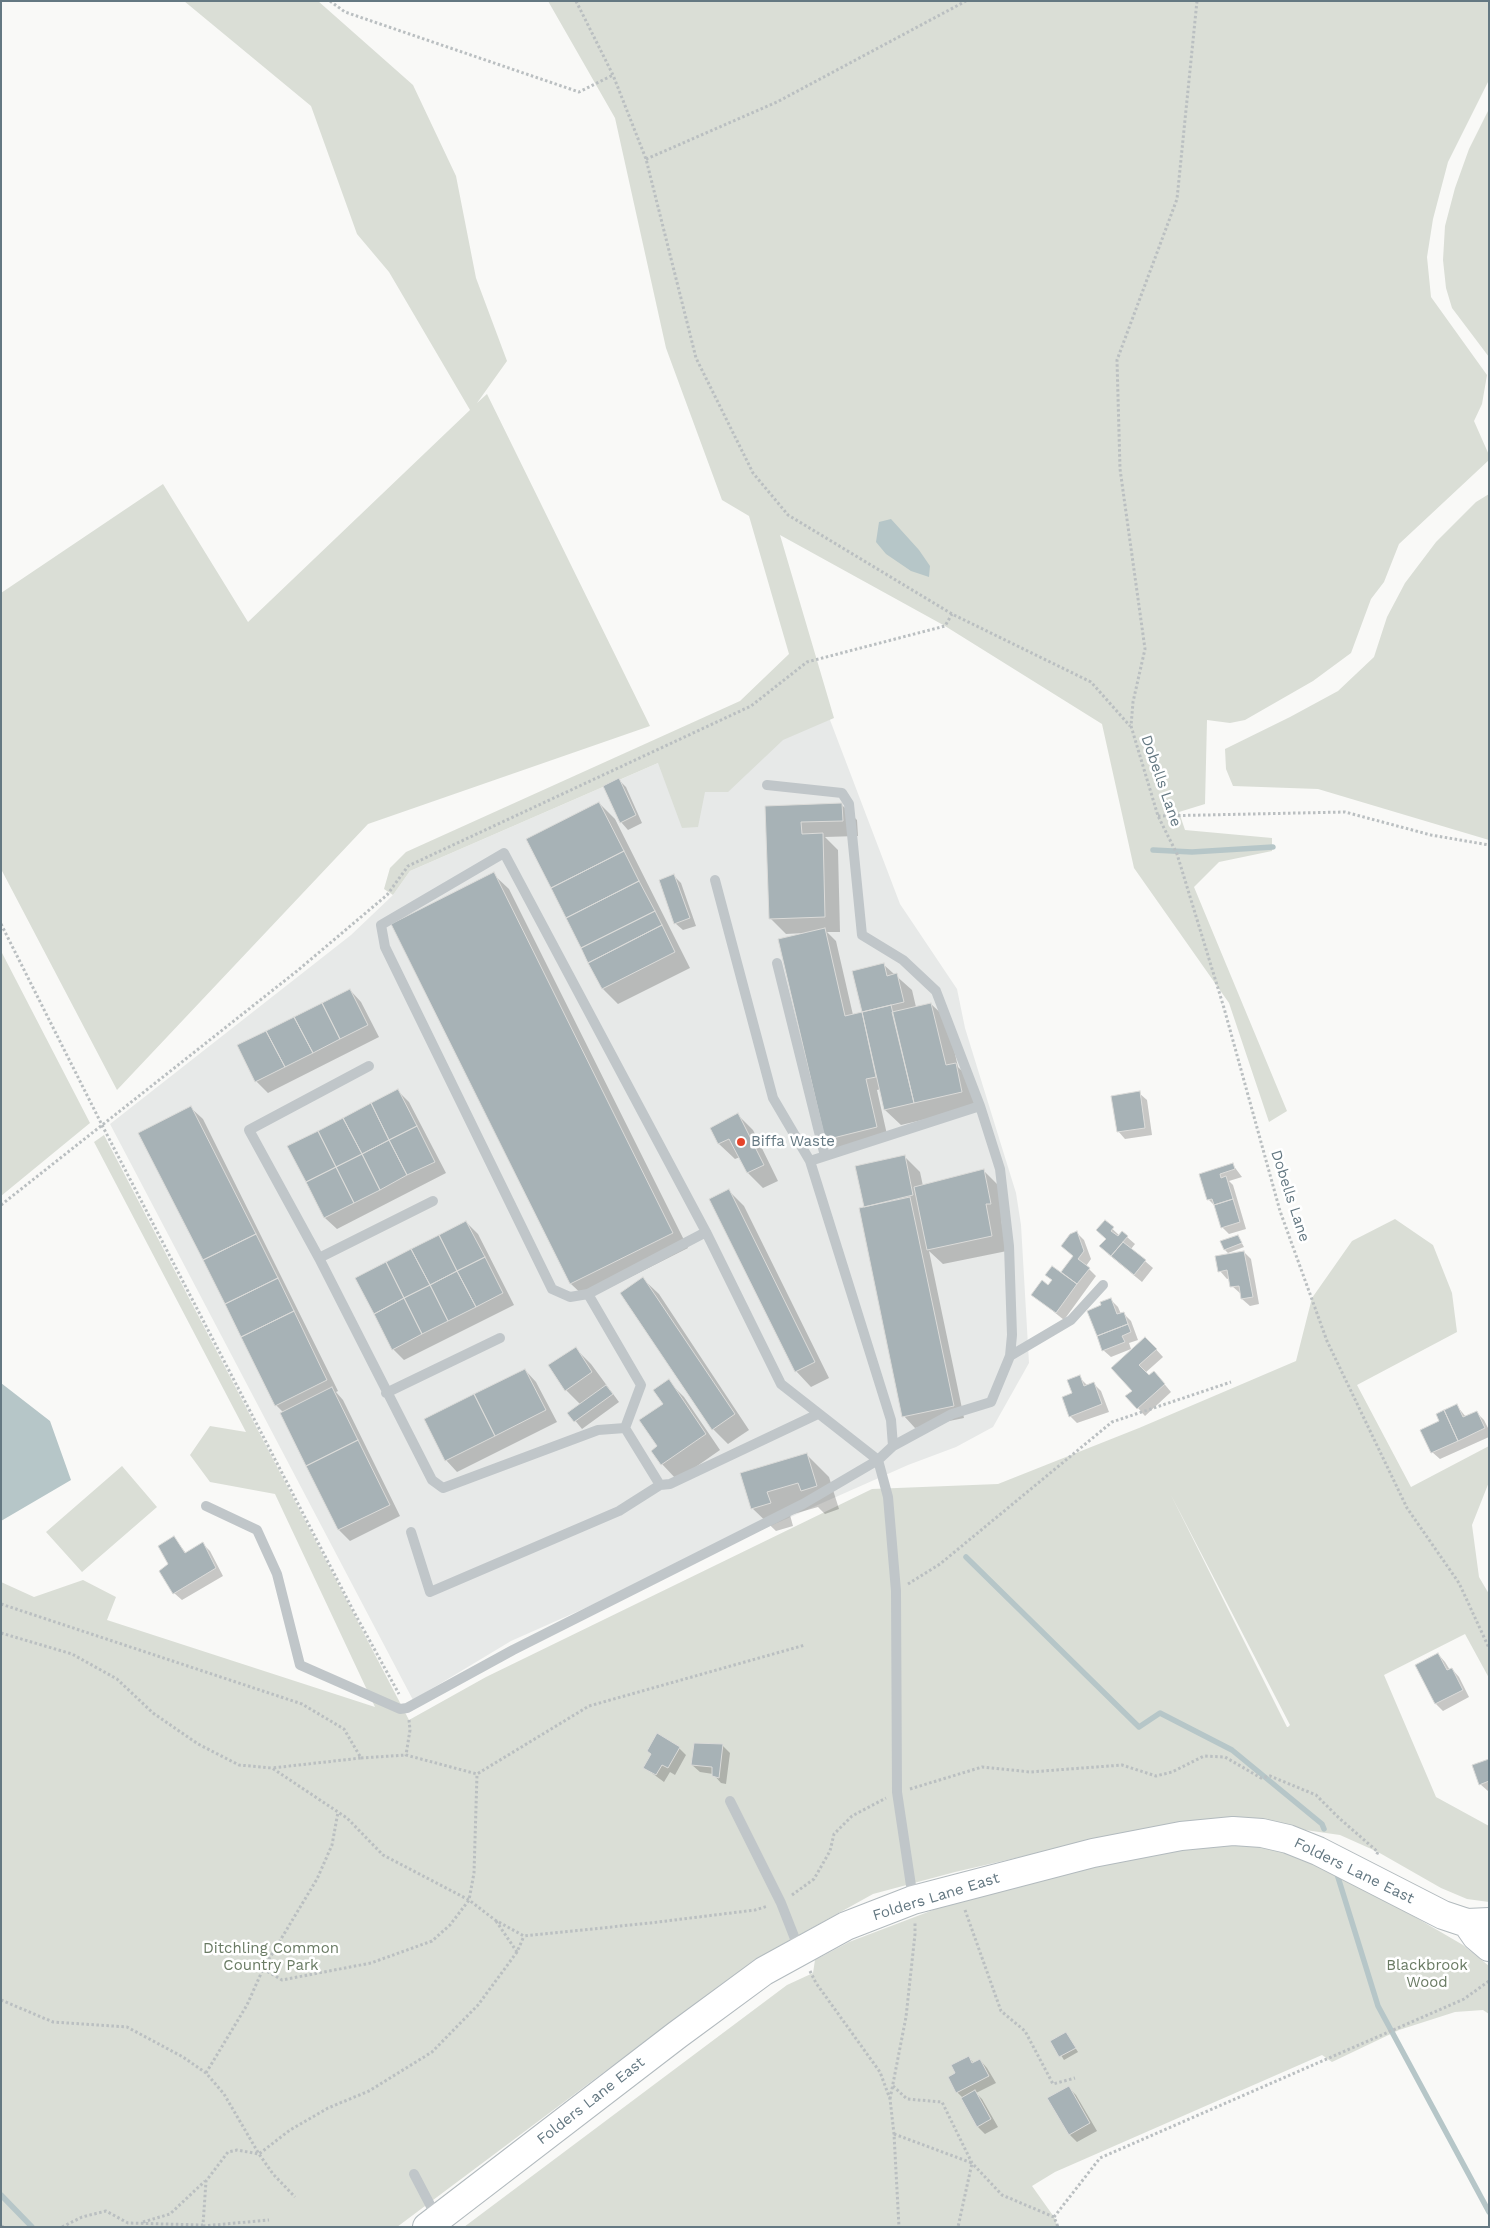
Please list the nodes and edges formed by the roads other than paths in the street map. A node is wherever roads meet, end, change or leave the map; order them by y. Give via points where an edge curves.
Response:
1 (766, 785) dead end
2 (715, 880) dead end
3 (777, 963) dead end
4 (369, 1066) dead end
5 (980, 1106) junction
6 (825, 1156) junction
7 (810, 1160) junction
8 (433, 1201) dead end
9 (706, 1232) junction
10 (319, 1258) junction
11 (1103, 1285) dead end
12 (588, 1294) junction
13 (500, 1338) dead end
14 (1010, 1356) junction
15 (386, 1393) junction
16 (818, 1414) junction
17 (625, 1428) junction
18 (893, 1446) junction
19 (878, 1460) junction
20 (660, 1485) junction
21 (206, 1506) dead end
22 (410, 1532) dead end
23 (730, 1801) dead end
24 (913, 1900) junction
25 (1478, 1923) edge
26 (1489, 1947) edge
27 (799, 1950) junction
28 (414, 2174) dead end
29 (432, 2223) edge

1 - 5 lane via 842,793 850,804 862,935 903,960 936,991
2 - 7 lane via 773,1098
3 - 6 lane
4 - 10 lane via 249,1130
5 - 6 lane
5 - 14 lane via 1000,1169 1009,1246
6 - 7 lane
7 - 18 lane via 890,1420
8 - 10 lane
9 - 12 lane
9 - 12 lane via 504,853 381,925 385,947 552,1289 570,1297
9 - 16 lane via 781,1384
10 - 15 lane
11 - 14 lane via 1071,1320
12 - 17 lane via 641,1384
13 - 15 lane
14 - 18 lane via 991,1402 952,1414
15 - 17 lane via 432,1480 443,1488 598,1430
16 - 19 lane
16 - 20 lane via 670,1484
17 - 20 lane
18 - 19 lane
19 - 21 lane via 803,1504 400,1709 300,1665 277,1574 257,1530
19 - 24 lane via 888,1498 896,1591 897,1792
20 - 22 lane via 619,1511 430,1592
23 - 27 lane via 781,1903
24 - 25 street, Folders Lane East via 1093,1853 1181,1836 1234,1830 1288,1839 1443,1915
24 - 27 street, Folders Lane East via 855,1922
25 - 26 street via 1476,1936
27 - 29 street, Folders Lane East via 724,1999
28 - 29 lane

